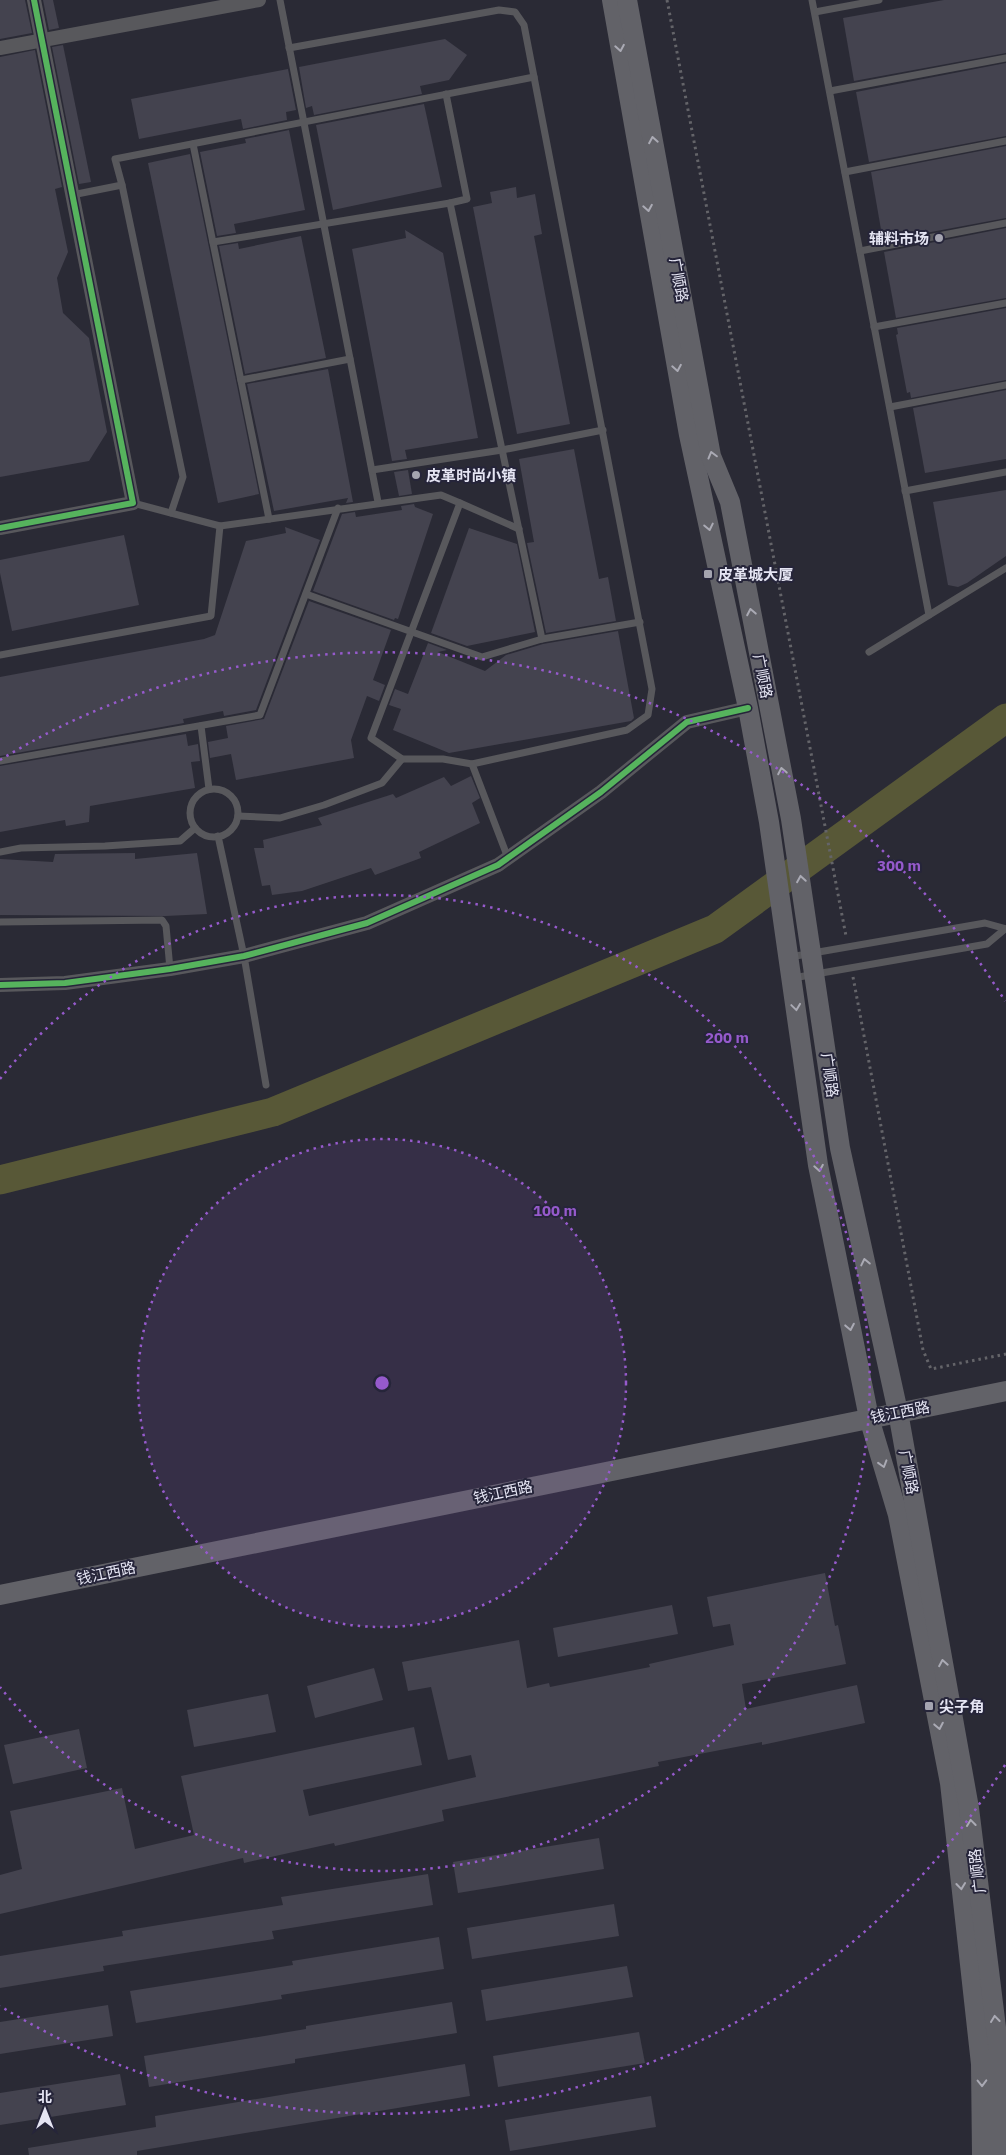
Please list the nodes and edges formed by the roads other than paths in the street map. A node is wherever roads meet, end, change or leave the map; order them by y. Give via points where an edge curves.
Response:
1 (34, 0) edge
2 (259, 0) edge
3 (280, 0) edge
4 (612, 0) edge
5 (627, 0) edge
6 (812, 0) edge
7 (879, 0) edge
8 (815, 12) junction
9 (42, 40) junction
10 (0, 48) edge
11 (289, 48) junction
12 (1006, 58) edge
13 (534, 77) junction
14 (830, 91) junction
15 (446, 94) junction
16 (304, 122) junction
17 (1006, 141) edge
18 (194, 144) junction
19 (845, 172) junction
20 (122, 185) junction
21 (72, 195) junction
22 (450, 203) junction
23 (1006, 223) edge
24 (324, 224) junction
25 (213, 242) junction
26 (860, 251) junction
27 (1006, 303) edge
28 (874, 327) junction
29 (350, 359) junction
30 (241, 380) junction
31 (1006, 385) edge
32 (890, 407) junction
33 (603, 430) junction
34 (502, 450) junction
35 (372, 470) junction
36 (1006, 472) edge
37 (905, 491) junction
38 (378, 502) junction
39 (133, 503) junction
40 (460, 503) junction
41 (338, 508) junction
42 (171, 513) junction
43 (269, 519) junction
44 (220, 526) junction
45 (0, 528) edge
46 (519, 529) junction
47 (1006, 568) edge
48 (306, 594) junction
49 (929, 615) junction
50 (640, 622) junction
51 (411, 633) junction
52 (542, 639) junction
53 (868, 652) dead end
54 (0, 654) edge
55 (748, 708) junction
56 (201, 726) junction
57 (402, 759) junction
58 (0, 762) edge
59 (472, 764) junction
60 (209, 789) junction
61 (238, 816) junction
62 (195, 828) junction
63 (218, 836) junction
64 (0, 852) edge
65 (508, 858) junction
66 (0, 922) edge
67 (1006, 929) edge
68 (812, 953) junction
69 (244, 956) junction
70 (789, 957) junction
71 (170, 969) junction
72 (815, 974) junction
73 (792, 978) junction
74 (0, 985) edge
75 (266, 1085) dead end
76 (1006, 1391) edge
77 (898, 1412) junction
78 (868, 1418) junction
79 (0, 1595) edge
80 (982, 2155) edge
81 (999, 2155) edge

1 - 9 street
2 - 9 street
3 - 11 lane
4 -> 55 main road, 广顺路 via 688,435
68 -> 5 main road, 广顺路 via 791,819 730,502 712,456
6 - 8 lane
7 - 8 lane
8 - 14 lane
9 - 10 street
9 - 21 street
11 - 13 lane via 499,10 515,12 524,25
11 - 16 lane
12 - 14 lane
13 - 15 lane
13 - 33 lane
14 - 19 lane
15 - 16 lane
15 - 22 lane via 467,199
16 - 18 lane
16 - 24 lane
17 - 19 lane
18 - 20 lane via 115,159
18 - 25 lane
19 - 26 lane
20 - 21 lane
20 - 42 lane via 183,478
21 - 39 street
22 - 24 lane
22 - 34 lane
23 - 26 lane
24 - 25 lane
24 - 29 lane
25 - 30 lane
26 - 28 lane
27 - 28 lane
28 - 32 lane
29 - 30 lane
29 - 35 lane
30 - 43 lane
31 - 32 lane
32 - 37 lane
33 - 34 lane
33 - 50 lane
34 - 35 lane
34 - 46 lane
35 - 38 lane
36 - 37 lane
37 - 49 lane
38 - 40 lane via 441,495
38 - 41 lane
39 - 42 lane
39 - 45 street
40 - 46 lane
40 - 51 lane
41 - 43 lane
41 - 48 lane
42 - 44 lane
43 - 44 lane
44 - 54 lane via 210,616
46 - 52 lane
47 - 49 lane
48 - 51 lane
48 - 56 lane via 260,715
49 - 53 lane
50 - 52 lane
50 - 59 lane via 652,689 648,714 627,730
51 - 52 lane via 482,657
51 - 57 lane via 371,738
55 - 65 street via 687,722 601,792
55 - 70 main road, 广顺路
56 - 58 lane
56 - 60 lane
57 - 59 lane via 443,759
57 - 61 lane via 382,783 324,805 280,818
59 - 65 lane
60 - 61 lane via 230,795
60 - 62 lane via 195,798 191,805 191,821
61 - 63 lane via 231,829
62 - 63 lane via 210,836
62 - 64 lane via 180,841 21,848
63 - 69 lane
65 - 69 street via 367,923
66 - 71 lane via 162,920 166,926
67 - 68 lane via 985,924
67 - 72 lane via 987,944
68 - 70 lane
68 - 72 main road, 广顺路
69 - 71 street
69 - 75 lane
70 - 73 main road, 广顺路
71 - 74 street via 65,983
72 - 73 lane
77 -> 72 main road, 广顺路 via 840,1148
73 -> 78 main road, 广顺路 via 818,1165
76 - 77 main road, 钱江西路
77 - 78 main road, 钱江西路
81 -> 77 main road, 广顺路 via 999,2052 969,1808
78 - 79 main road, 钱江西路
78 -> 80 main road, 广顺路 via 898,1515 950,1783 981,2064

